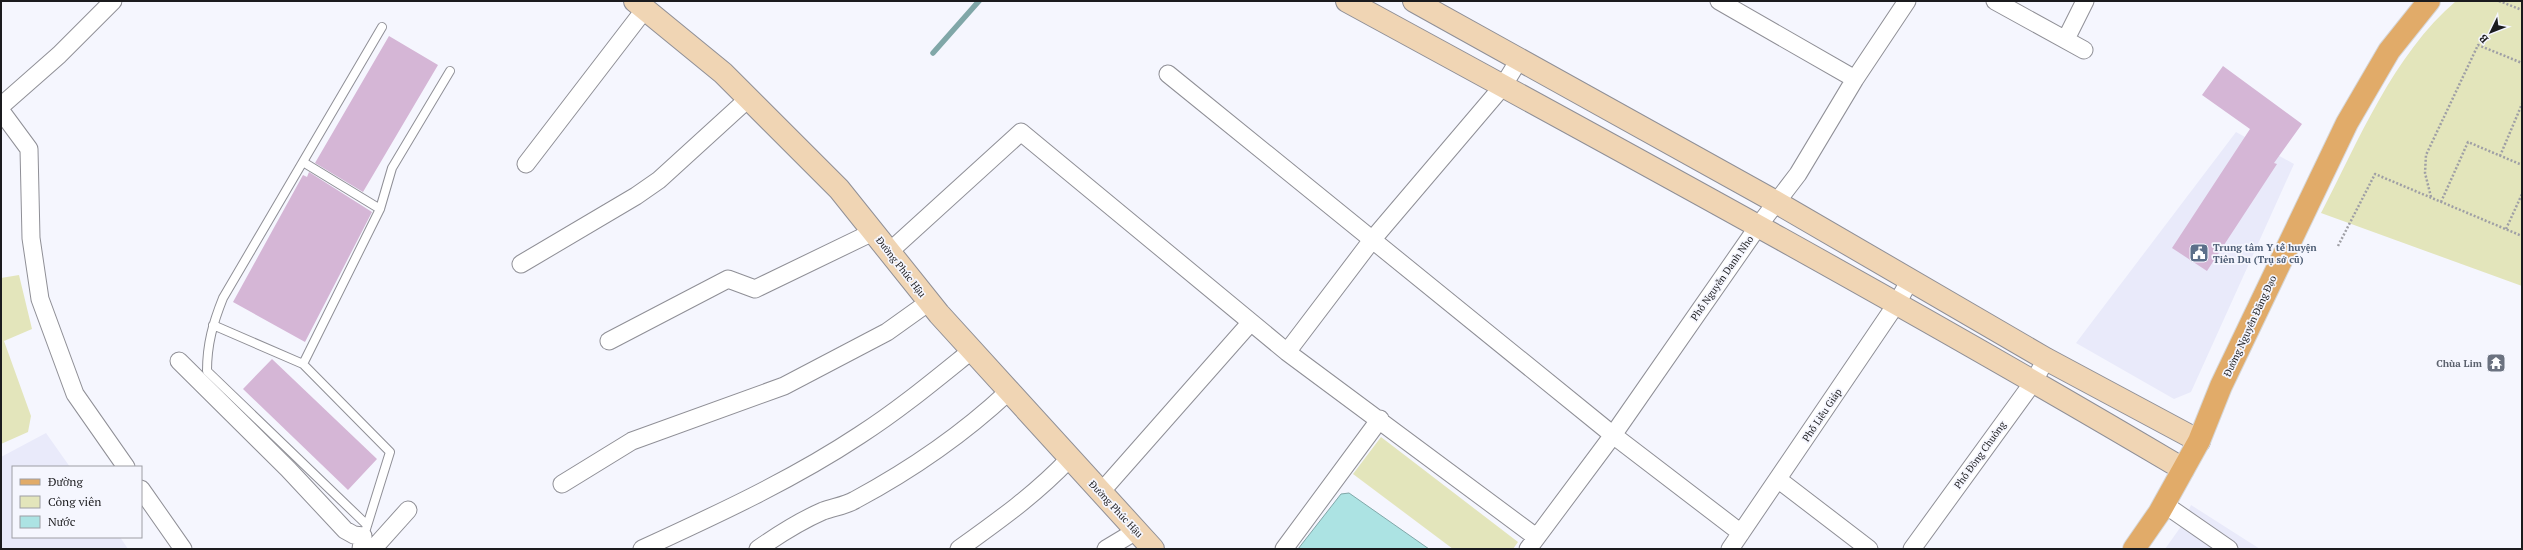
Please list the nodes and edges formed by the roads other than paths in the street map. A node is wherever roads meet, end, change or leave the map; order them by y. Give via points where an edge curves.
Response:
1 (113, 1) edge
2 (1347, 1) edge
3 (1414, 1) edge
4 (1719, 1) edge
5 (1908, 1) edge
6 (1995, 1) edge
7 (2085, 1) edge
8 (2429, 1) edge
9 (640, 5) edge
10 (382, 26) dead end
11 (2066, 39) junction
12 (2084, 50) dead end
13 (1519, 60) junction
14 (450, 71) dead end
15 (1168, 74) dead end
16 (1855, 79) junction
17 (1503, 86) junction
18 (749, 98) junction
19 (1, 106) edge
20 (1, 111) edge
21 (303, 162) junction
22 (526, 164) dead end
23 (1776, 202) junction
24 (380, 209) junction
25 (1759, 225) junction
26 (874, 232) junction
27 (1372, 240) junction
28 (889, 252) junction
29 (521, 264) dead end
30 (1910, 280) junction
31 (929, 302) junction
32 (1897, 303) junction
33 (1251, 322) junction
34 (213, 325) junction
35 (609, 342) dead end
36 (971, 351) junction
37 (1287, 352) junction
38 (2046, 359) junction
39 (179, 361) dead end
40 (303, 364) junction
41 (2034, 381) junction
42 (1008, 392) junction
43 (1380, 419) junction
44 (1613, 436) junction
45 (2199, 441) junction
46 (1069, 459) junction
47 (125, 466) edge
48 (2183, 469) junction
49 (1778, 480) junction
50 (562, 484) dead end
51 (142, 490) edge
52 (1101, 492) junction
53 (2164, 504) junction
54 (408, 510) dead end
55 (1136, 531) junction
56 (1742, 532) junction
57 (366, 540) edge
58 (1532, 543) edge
59 (183, 549) edge
60 (642, 549) edge
61 (758, 549) edge
62 (959, 549) edge
63 (1106, 549) edge
64 (1153, 549) edge
65 (1284, 549) edge
66 (1730, 549) edge
67 (1869, 549) edge
68 (1912, 549) edge
69 (2134, 549) edge
70 (2229, 549) edge

1 - 19 street via 59,55
2 - 17 street
3 - 13 street
4 - 16 street
5 - 16 street, Phố Nguyễn Danh Nho
6 - 11 street
7 - 11 street
8 - 45 main road, Đường Nguyễn Đăng Đạo via 2389,51 2347,123 2221,386
9 - 18 street, Đường Phúc Hậu via 723,73
9 - 22 street
10 - 21 lane
11 - 12 street
13 - 17 street
13 - 23 street
14 - 24 lane via 392,168
15 - 27 street
16 - 23 street, Phố Nguyễn Danh Nho via 1798,174
17 - 25 street
17 - 27 street
18 - 26 street, Đường Phúc Hậu via 839,189
18 - 29 street via 659,180
20 - 47 street via 29,149 31,238 40,299 75,394
21 - 24 lane
21 - 34 lane via 223,298
23 - 25 street, Phố Nguyễn Danh Nho
23 - 30 street
24 - 40 lane
25 - 32 street
25 - 44 street, Phố Nguyễn Danh Nho
26 - 28 street, Đường Phúc Hậu
26 - 35 street via 755,289 728,280
27 - 37 street
27 - 44 street
28 - 31 street, Đường Phúc Hậu
28 - 33 street via 1021,132
30 - 32 street, Phố Liễu Giáp
30 - 38 street
31 - 36 street, Đường Phúc Hậu
31 - 50 street via 887,332 784,386 632,441
32 - 41 street
32 - 49 street, Phố Liễu Giáp
33 - 37 street
33 - 52 street
34 - 40 lane
34 - 57 lane via 209,335 207,371
36 - 42 street, Đường Phúc Hậu
36 - 60 street via 860,435 788,477
37 - 43 street
38 - 41 street, Phố Đồng Chuông
38 - 45 street
39 - 57 street via 346,530
40 - 57 lane via 390,452
41 - 48 street
41 - 68 street, Phố Đồng Chuông
42 - 46 street, Đường Phúc Hậu
42 - 61 street via 977,420 887,480 853,501 823,511 784,531
43 - 58 street
43 - 65 street
44 - 56 street
44 - 58 street, Phố Nguyễn Danh Nho
45 - 48 main road, Đường Nguyễn Đăng Đạo
46 - 52 street, Đường Phúc Hậu
46 - 62 street via 1047,482 1008,515
48 - 53 main road, Đường Nguyễn Đăng Đạo
49 - 56 street, Phố Liễu Giáp
49 - 67 street
51 - 59 street
52 - 55 street, Đường Phúc Hậu
53 - 69 main road, Đường Nguyễn Đăng Đạo
53 - 70 street
54 - 57 street
55 - 63 street
55 - 64 street, Đường Phúc Hậu
56 - 66 street, Phố Liễu Giáp

